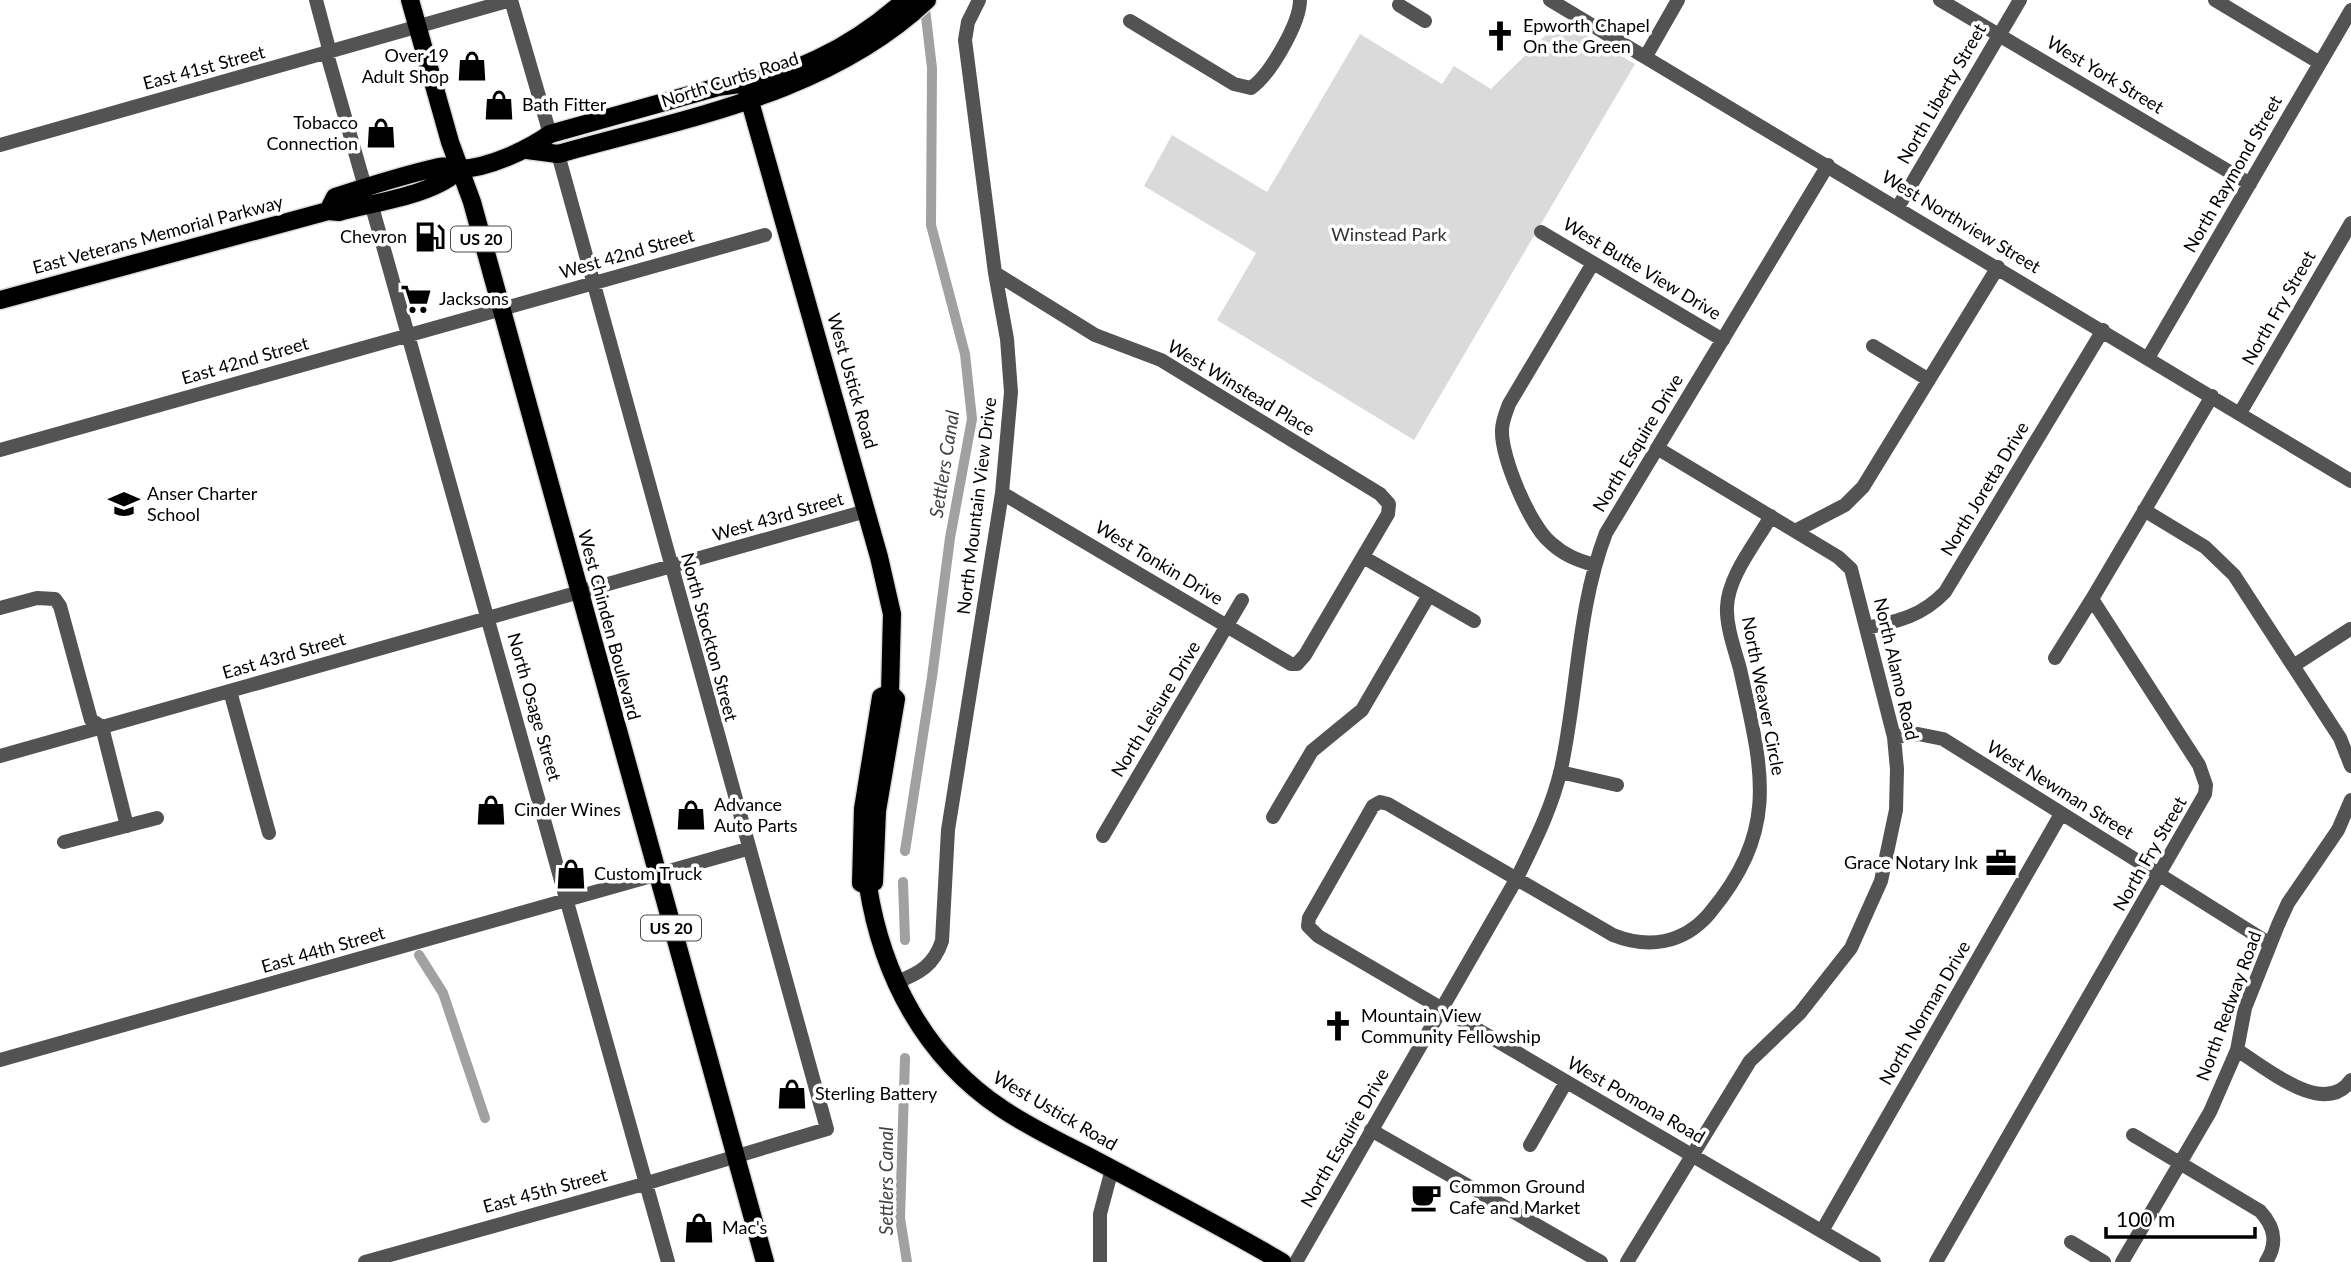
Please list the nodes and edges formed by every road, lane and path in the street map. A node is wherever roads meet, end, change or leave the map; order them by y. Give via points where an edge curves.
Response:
1 (316, 0) edge
2 (410, 0) edge
3 (511, 0) edge
4 (905, 0) edge
5 (927, 0) edge
6 (979, 0) edge
7 (1300, 0) edge
8 (1420, 0) edge
9 (1550, 0) edge
10 (1678, 0) edge
11 (1940, 0) edge
12 (2020, 0) edge
13 (2215, 0) edge
14 (1399, 5) dead end
15 (2351, 10) edge
16 (896, 17) junction
17 (1130, 21) dead end
18 (418, 28) junction
19 (1999, 35) junction
20 (327, 54) junction
21 (1646, 56) junction
22 (2320, 63) junction
23 (748, 92) junction
24 (550, 134) junction
25 (0, 145) edge
26 (527, 150) junction
27 (558, 154) junction
28 (1828, 165) junction
29 (460, 169) junction
30 (2250, 184) junction
31 (368, 195) junction
32 (1898, 207) junction
33 (2351, 223) edge
34 (1541, 232) dead end
35 (765, 236) dead end
36 (1593, 263) junction
37 (1998, 267) junction
38 (995, 273) junction
39 (593, 284) junction
40 (0, 300) edge
41 (500, 310) junction
42 (2103, 330) junction
43 (410, 335) junction
44 (1723, 340) junction
45 (1872, 346) dead end
46 (2148, 358) junction
47 (1929, 380) junction
48 (2212, 396) junction
49 (2240, 413) junction
50 (1657, 448) junction
51 (0, 450) edge
52 (2351, 481) edge
53 (1002, 493) junction
54 (2144, 510) junction
55 (866, 511) junction
56 (1771, 516) junction
57 (1795, 531) junction
58 (1363, 557) junction
59 (1594, 565) junction
60 (670, 568) junction
61 (578, 594) junction
62 (1429, 595) junction
63 (2092, 599) junction
64 (1242, 600) dead end
65 (0, 608) edge
66 (489, 619) junction
67 (1474, 621) dead end
68 (1227, 626) junction
69 (1867, 628) junction
70 (2350, 629) edge
71 (2055, 658) dead end
72 (2293, 666) junction
73 (230, 691) junction
74 (102, 727) junction
75 (1894, 737) junction
76 (0, 755) edge
77 (2351, 766) edge
78 (1560, 772) junction
79 (1617, 785) dead end
80 (2351, 800) edge
81 (2061, 814) junction
82 (1273, 817) dead end
83 (157, 818) dead end
84 (127, 826) junction
85 (270, 833) dead end
86 (1103, 836) dead end
87 (64, 842) dead end
88 (747, 849) junction
89 (657, 875) junction
90 (2160, 876) junction
91 (1517, 878) junction
92 (569, 900) junction
93 (1308, 926) joint
94 (2270, 944) junction
95 (897, 982) junction
96 (1441, 1009) junction
97 (2237, 1050) junction
98 (0, 1060) edge
99 (2351, 1080) edge
100 (1566, 1082) junction
101 (827, 1129) joint
102 (1371, 1130) junction
103 (2133, 1135) dead end
104 (1530, 1145) dead end
105 (1693, 1156) junction
106 (736, 1158) junction
107 (2180, 1163) junction
108 (1112, 1169) junction
109 (644, 1184) junction
110 (1822, 1231) junction
111 (2071, 1242) dead end
112 (365, 1262) edge
113 (668, 1262) edge
114 (765, 1262) edge
115 (1100, 1262) edge
116 (1282, 1262) edge
117 (1296, 1262) edge
118 (1601, 1262) edge
119 (1627, 1262) edge
120 (1874, 1262) edge
121 (1936, 1262) edge
122 (2104, 1262) edge
123 (2122, 1262) edge
124 (2266, 1262) edge

1 - 20 street, North Osage Street
2 - 18 main road, West Chinden Boulevard / US 20
3 - 18 street, East 41st Street
3 - 24 street
4 - 16 main road, North Curtis Road
5 - 16 main road, North Curtis Road
6 - 38 street, North Mountain View Drive via 965,40
7 - 17 street via 1295,24 1265,76 1251,88 1234,84
8 - 14 street via 1419,17
9 - 21 street, West Northview Street
10 - 21 street
11 - 19 street, West York Street
12 - 19 street, North Liberty Street
13 - 22 street
15 - 22 street, North Raymond Street
16 - 23 main road, North Curtis Road via 815,63
18 - 20 street, East 41st Street
18 - 29 main road, West Chinden Boulevard / US 20
19 - 30 street, West York Street
19 - 32 street, North Liberty Street
20 - 25 street, East 41st Street
20 - 31 street, North Osage Street
21 - 28 street, West Northview Street
22 - 30 street, North Raymond Street
23 - 24 main road, North Curtis Road via 718,87
23 - 27 main road, North Curtis Road
23 - 55 main road, West Ustick Road
24 - 26 main road, North Curtis Road
26 - 27 main road, North Curtis Road
26 - 29 main road, North Curtis Road
27 - 39 street, North Stockton Street
28 - 32 street, West Northview Street
28 - 44 street, North Esquire Drive
29 - 31 main road, East Veterans Memorial Parkway via 447,182
29 - 41 main road, West Chinden Boulevard / US 20
30 - 46 street, North Raymond Street
31 - 40 main road, East Veterans Memorial Parkway via 335,197 328,211
31 - 43 street, North Osage Street
32 - 37 street, West Northview Street
33 - 49 street, North Fry Street
34 - 36 street, West Butte View Drive
35 - 39 street, West 42nd Street
36 - 44 street, West Butte View Drive
36 - 59 street via 1509,404 1502,429 1505,451 1538,529 1571,558
37 - 42 street, West Northview Street
37 - 47 street
38 - 53 street, North Mountain View Drive via 1011,392
38 - 58 street, West Winstead Place via 1094,335 1161,360 1380,494 1389,504 1388,514
39 - 41 street, West 42nd Street
39 - 60 street, North Stockton Street
41 - 43 street, East 42nd Street
41 - 61 main road, West Chinden Boulevard / US 20
42 - 46 street, West Northview Street
42 - 69 street, North Joretta Drive via 1945,592 1911,618
43 - 51 street, East 42nd Street
43 - 66 street, North Osage Street
44 - 50 street, North Esquire Drive
45 - 47 street
46 - 48 street, West Northview Street
47 - 57 street via 1863,487 1845,505
48 - 49 street, West Northview Street
48 - 54 street
49 - 52 street, West Northview Street
50 - 56 street, North Alamo Road
50 - 59 street, North Esquire Drive via 1606,533
53 - 68 street, West Tonkin Drive
53 - 95 street, North Mountain View Drive via 948,830 942,941 927,967
54 - 63 street
54 - 72 street via 2221,561
55 - 60 street, West 43rd Street
55 - 95 main road, West Ustick Road via 892,614 890,693 896,699 877,811 874,882 868,886 873,916
56 - 57 street, North Alamo Road
56 - 91 street, North Weaver Circle via 1736,577 1727,609 1758,749 1762,790 1755,836 1733,885 1704,919 1684,934 1649,944 1613,935
57 - 69 street, North Alamo Road via 1850,569
58 - 62 street
58 - 68 street, West Tonkin Drive via 1297,664 1286,663
59 - 78 street, North Esquire Drive
60 - 61 street, West 43rd Street
60 - 88 street, North Stockton Street
61 - 66 street, East 43rd Street
61 - 89 main road, West Chinden Boulevard / US 20
62 - 67 street
62 - 82 street via 1362,710 1312,751
63 - 71 street
63 - 90 street, North Fry Street via 2199,765 2206,785 2202,804
64 - 68 street, North Leisure Drive
65 - 74 street via 37,598 55,599 91,720
66 - 73 street, East 43rd Street
66 - 92 street, North Osage Street
68 - 86 street, North Leisure Drive
69 - 75 street, North Alamo Road
70 - 72 street
72 - 77 street via 2340,738
73 - 74 street, East 43rd Street
73 - 85 street
74 - 76 street, East 43rd Street
74 - 84 street
75 - 81 street, West Newman Street via 1918,734 1943,739
75 - 105 street, North Alamo Road via 1897,769 1891,840 1869,912 1827,982 1750,1061
78 - 79 street
78 - 91 street, North Esquire Drive via 1546,816
80 - 94 street, North Redway Road via 2338,830 2288,903
81 - 90 street, West Newman Street
81 - 110 street, North Norman Drive
83 - 84 street
84 - 87 street
88 - 89 street, East 44th Street
88 - 101 street, North Stockton Street
89 - 92 street, East 44th Street
89 - 106 main road, West Chinden Boulevard / US 20
90 - 94 street, West Newman Street
90 - 121 street, North Fry Street
91 - 93 street, North Weaver Circle via 1380,802 1373,806
91 - 96 street, North Esquire Drive
92 - 98 street, East 44th Street
92 - 109 street, North Osage Street
93 - 96 street, West Pomona Road
94 - 97 street, North Redway Road via 2245,1008
95 - 108 main road, West Ustick Road via 926,1037 980,1093
96 - 100 street, West Pomona Road
96 - 102 street, North Esquire Drive
97 - 99 street via 2305,1091 2328,1097 2344,1090
97 - 107 street, North Redway Road via 2210,1112
100 - 104 street
100 - 105 street, West Pomona Road
101 - 106 street, East 45th Street
102 - 117 street, North Esquire Drive
102 - 118 street
103 - 107 street
105 - 110 street, West Pomona Road
105 - 119 street, North Alamo Road
106 - 109 street, East 45th Street
106 - 114 main road, West Chinden Boulevard / US 20
107 - 123 street, North Redway Road
107 - 124 street via 2269,1220 2274,1241
108 - 115 street via 1100,1214
108 - 116 main road, West Ustick Road
109 - 112 street, East 45th Street
109 - 113 street, North Osage Street
110 - 120 street, West Pomona Road
111 - 122 street

